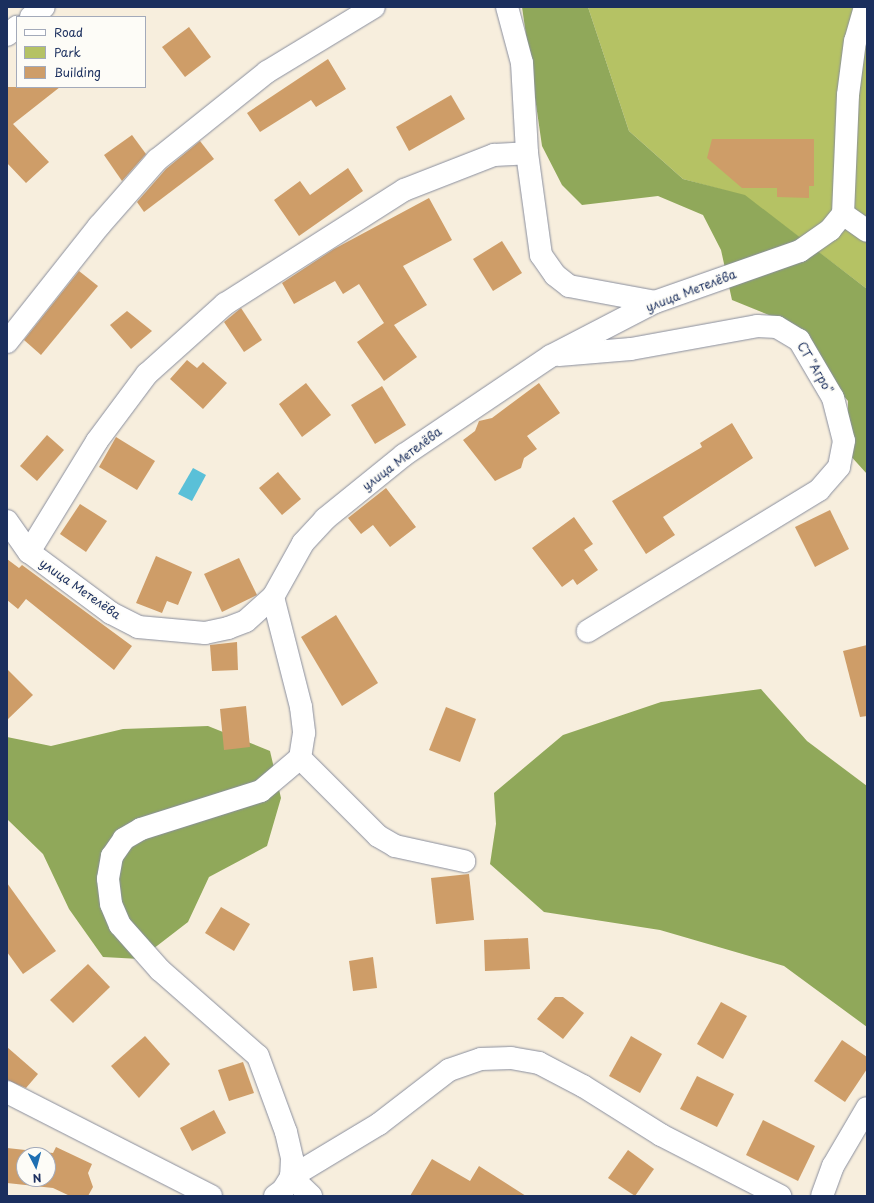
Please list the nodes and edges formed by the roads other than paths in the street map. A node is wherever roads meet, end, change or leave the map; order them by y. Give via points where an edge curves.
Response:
1 (44, 7) edge
2 (374, 7) edge
3 (507, 7) edge
4 (865, 7) edge
5 (32, 16) edge
6 (16, 29) edge
7 (7, 35) edge
8 (527, 153) junction
9 (843, 214) junction
10 (867, 231) edge
11 (655, 302) junction
12 (7, 342) edge
13 (551, 356) junction
14 (7, 521) edge
15 (29, 552) junction
16 (273, 597) junction
17 (588, 630) dead end
18 (300, 758) junction
19 (464, 861) dead end
20 (7, 1092) edge
21 (867, 1108) edge
22 (291, 1177) junction
23 (211, 1196) edge
24 (275, 1196) edge
25 (311, 1196) edge
26 (780, 1196) edge
27 (822, 1196) edge

1 - 5 street
2 - 12 street via 267,72 157,160 99,226
3 - 8 street via 522,63
4 - 9 street via 855,41 848,95
6 - 7 street
8 - 11 street via 541,255 555,275 582,290
8 - 15 street via 494,155 404,190 225,304 147,374 97,440
9 - 10 street
9 - 11 street, улица Метелёва via 830,230 800,251
11 - 13 street, улица Метелёва
13 - 16 street, улица Метелёва via 404,455 325,519 303,542
13 - 17 street, СТ "Агро" via 632,349 756,326 777,327 799,340 832,398 844,442 839,467 819,490
14 - 15 street, улица Метелёва
15 - 16 street, улица Метелёва via 111,613 138,627 205,633 228,628 246,621
16 - 18 street via 300,707 304,733
18 - 19 street via 378,836 395,846
18 - 22 street via 261,791 142,829 124,839 112,856 108,879 111,904 120,925 160,970 258,1056 286,1132 292,1159
20 - 23 street
21 - 27 street via 833,1166
22 - 24 street via 283,1190
22 - 25 street
22 - 26 street via 379,1124 449,1070 481,1059 511,1058 539,1063 577,1082 661,1135

